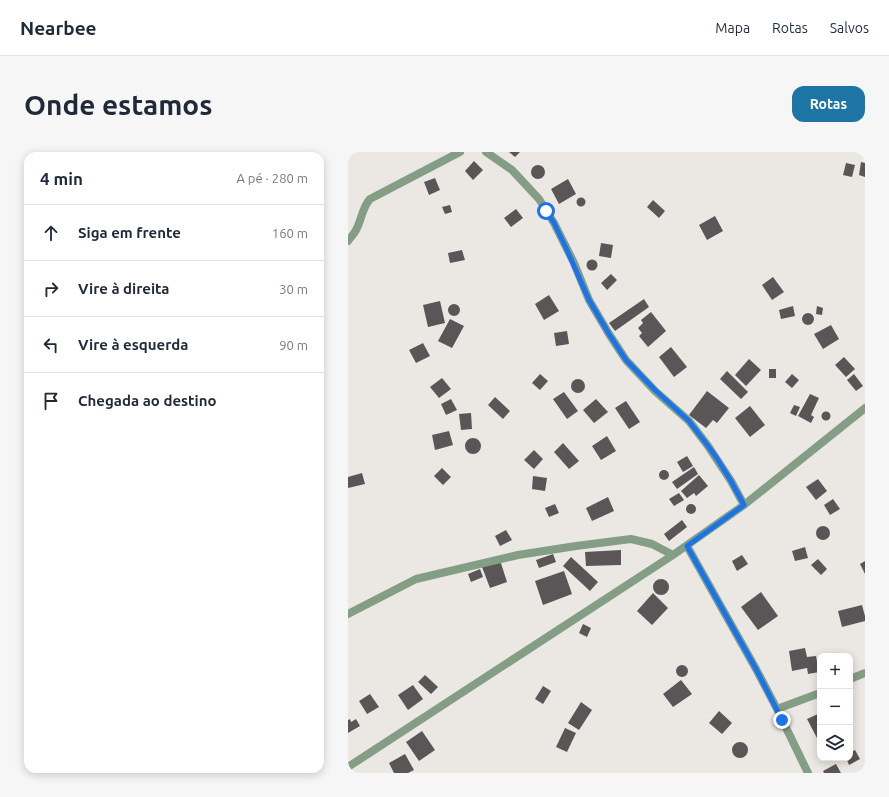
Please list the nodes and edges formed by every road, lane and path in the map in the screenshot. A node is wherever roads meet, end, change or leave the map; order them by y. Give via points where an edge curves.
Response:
1 (460, 152) edge
2 (486, 152) edge
3 (348, 241) edge
4 (865, 408) edge
5 (744, 505) junction
6 (687, 546) junction
7 (673, 555) junction
8 (348, 614) edge
9 (865, 673) edge
10 (853, 678) edge
11 (817, 694) edge
12 (777, 709) junction
13 (348, 767) edge
14 (808, 773) edge

1 - 3 street via 370,199 365,205 357,230
2 - 5 street via 512,170 538,200 554,223 589,300 626,360 689,421 716,457
4 - 5 street
5 - 6 street
6 - 7 street
6 - 12 street
7 - 8 street via 652,544 631,539 518,555 416,579
7 - 13 street
9 - 10 street
11 - 12 street
12 - 14 street

